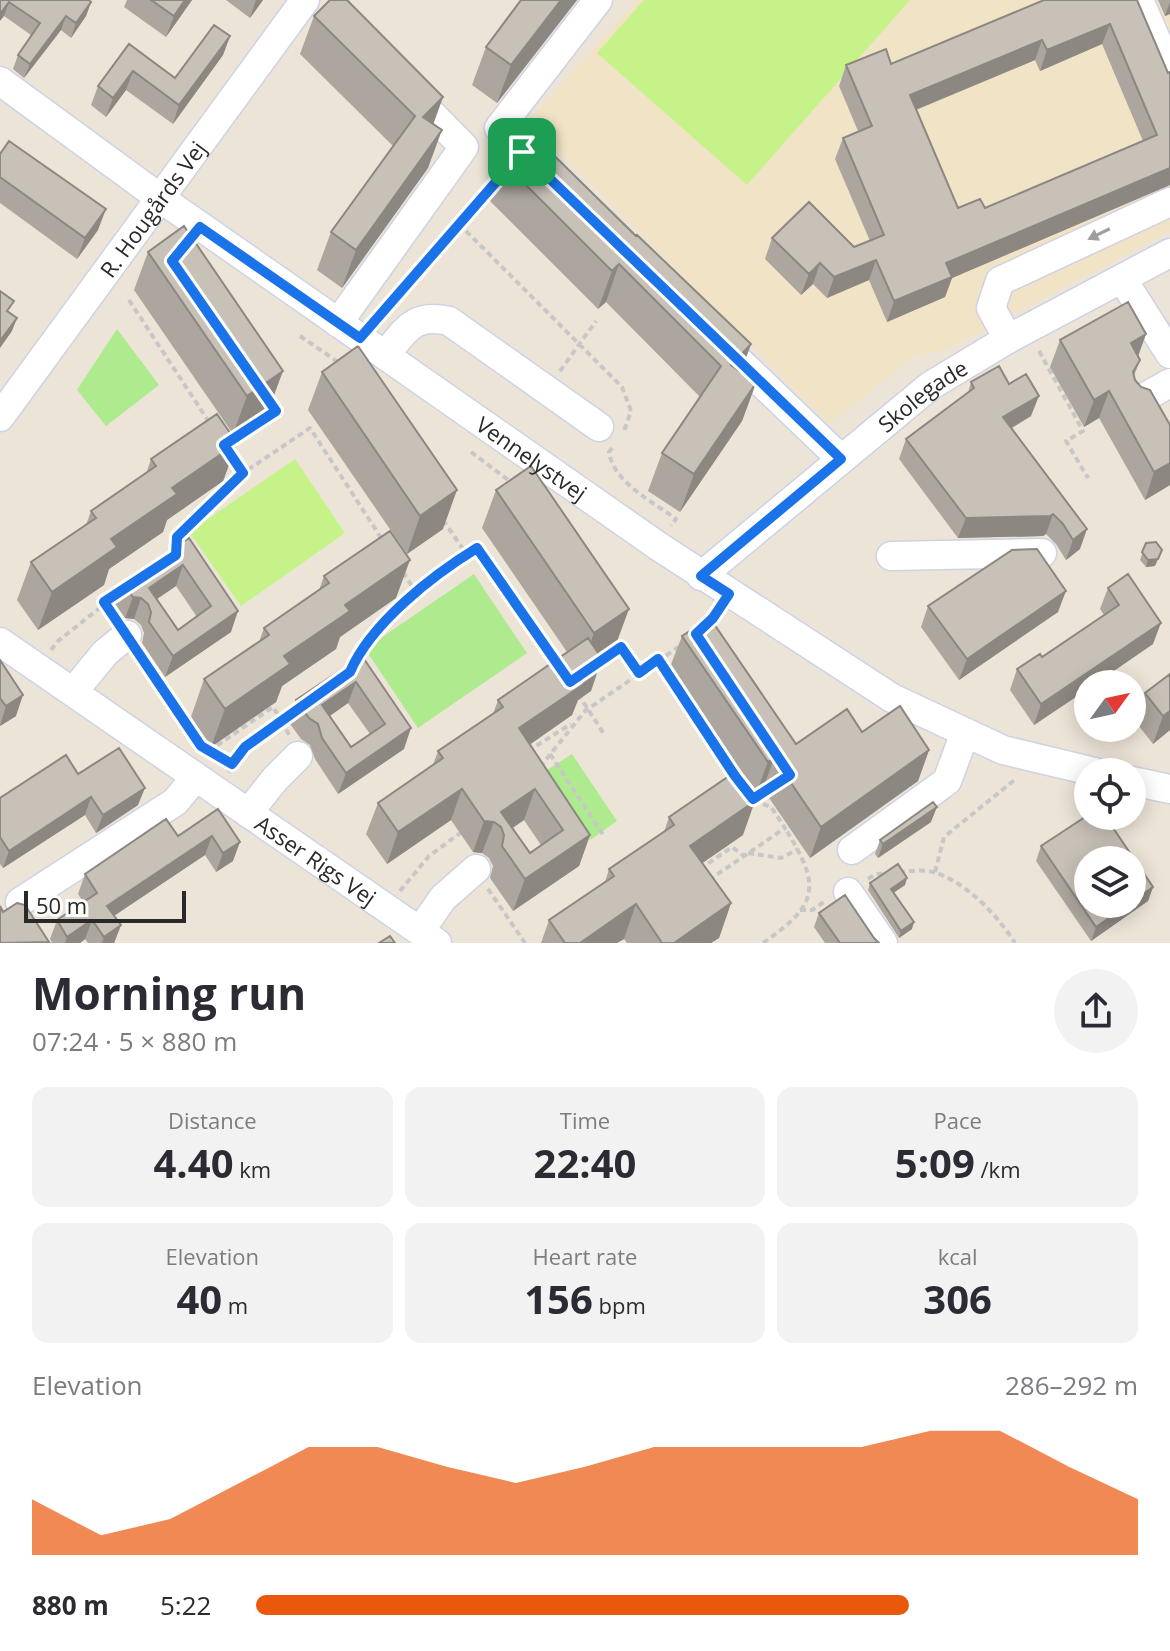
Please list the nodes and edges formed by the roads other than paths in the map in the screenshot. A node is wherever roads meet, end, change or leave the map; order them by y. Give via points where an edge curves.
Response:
1 (598, 0) edge
2 (1139, 0) edge
3 (319, 4) edge
4 (387, 68) edge
5 (1170, 71) edge
6 (0, 81) edge
7 (499, 128) dead end
8 (160, 198) junction
9 (1170, 202) edge
10 (1170, 253) edge
11 (1123, 280) junction
12 (693, 316) edge
13 (1017, 334) junction
14 (364, 341) junction
15 (1170, 354) edge
16 (1170, 383) edge
17 (1140, 400) edge
18 (0, 417) edge
19 (613, 434) road end
20 (841, 459) junction
21 (1042, 553) edge
22 (891, 556) dead end
23 (701, 576) junction
24 (127, 635) road end
25 (0, 642) edge
26 (73, 692) junction
27 (965, 733) junction
28 (298, 756) dead end
29 (1074, 767) edge
30 (196, 777) junction
31 (1146, 784) edge
32 (1170, 789) edge
33 (248, 813) junction
34 (852, 850) dead end
35 (476, 869) road end
36 (848, 892) road end
37 (20, 902) edge
38 (429, 937) edge
39 (883, 943) edge

1 - 7 street
2 - 5 street
3 - 8 street, R. Hougårds Vej
4 - 14 street via 464,147
6 - 8 street, Vennelystvej
8 - 14 street, Vennelystvej
8 - 18 street, R. Hougårds Vej
9 -> 13 street via 1000,281 991,308
10 - 11 street, Skolegade
11 - 13 street, Skolegade
11 - 15 street
12 - 20 street
13 - 20 street, Skolegade via 930,386
14 - 19 street via 431,317 449,321
14 - 23 street, Vennelystvej
16 - 17 street
20 - 23 street, Skolegade
21 - 22 street
23 - 27 street, Vennelystvej via 892,698
24 - 26 street
25 - 26 street, Asser Rigs Vej
26 - 30 street, Asser Rigs Vej
27 - 29 street, Vennelystvej via 1003,750
27 - 34 street via 947,781
28 - 33 street
30 - 33 street, Asser Rigs Vej
30 - 37 street via 175,802
31 - 32 street
33 - 38 street, Asser Rigs Vej
35 - 38 street via 443,898
36 - 39 street

